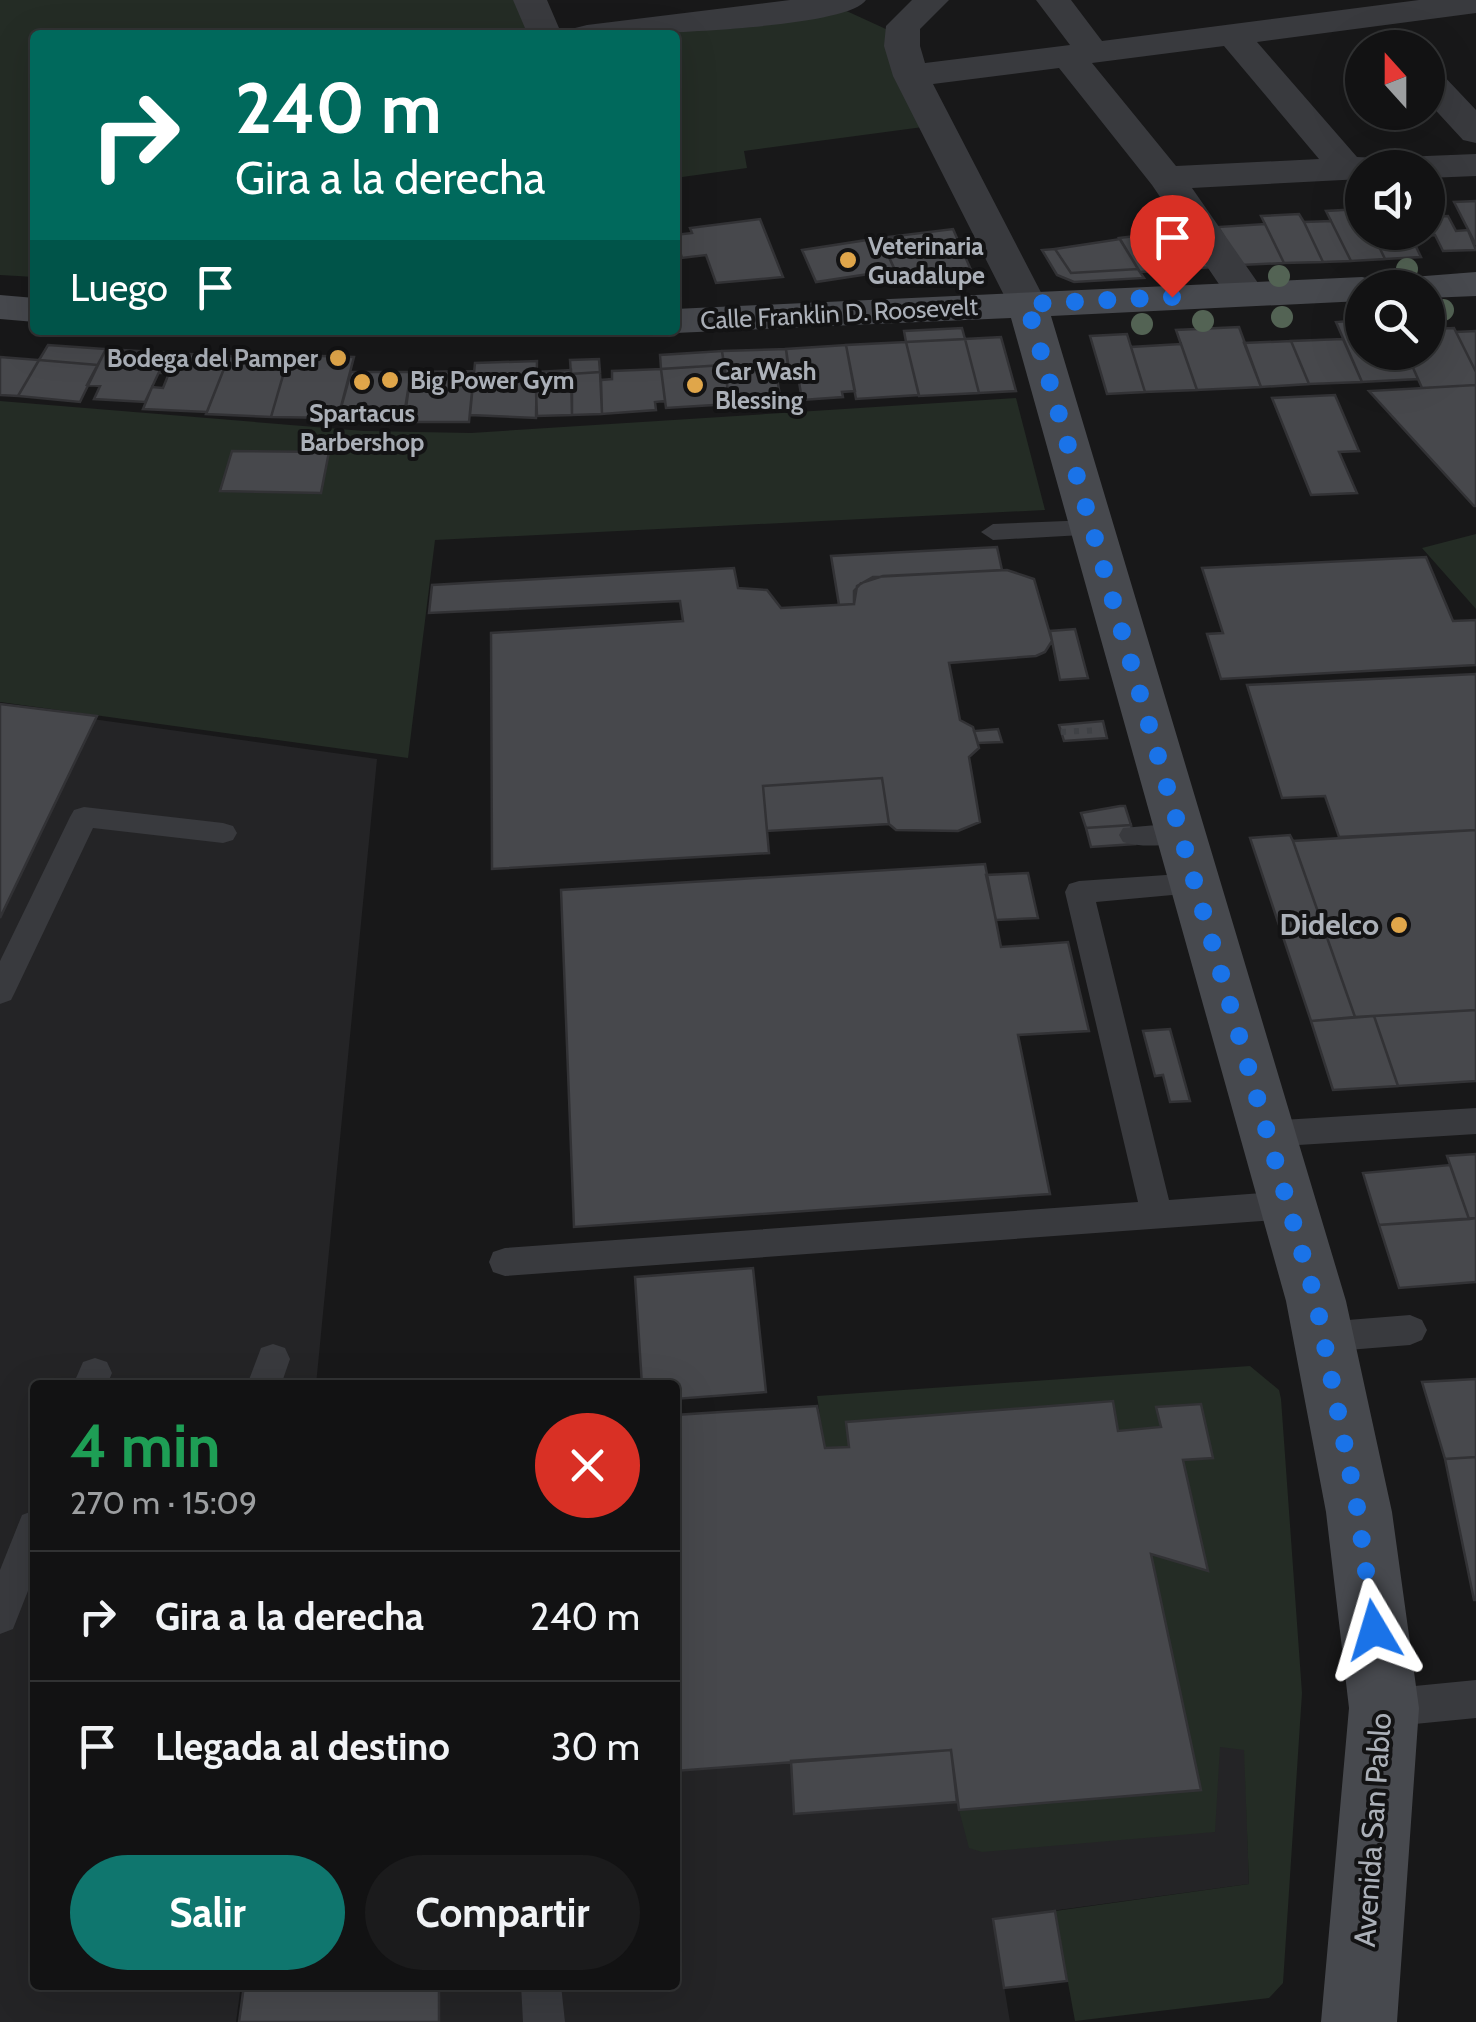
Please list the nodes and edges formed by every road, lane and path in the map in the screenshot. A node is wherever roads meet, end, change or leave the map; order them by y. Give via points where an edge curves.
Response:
1 (530, 0) edge
2 (848, 0) edge
3 (932, 0) edge
4 (1052, 0) edge
5 (1476, 3) edge
6 (704, 10) edge
7 (1367, 18) junction
8 (543, 30) edge
9 (610, 30) edge
10 (1379, 30) edge
11 (1233, 36) junction
12 (1081, 54) junction
13 (912, 76) junction
14 (1445, 99) edge
15 (1476, 132) edge
16 (1345, 158) edge
17 (1476, 165) edge
18 (1445, 166) edge
19 (1345, 169) edge
20 (1166, 178) junction
21 (1476, 284) edge
22 (1445, 285) edge
23 (1345, 289) edge
24 (1245, 293) junction
25 (1027, 304) junction
26 (0, 307) edge
27 (30, 310) edge
28 (680, 322) edge
29 (1092, 528) junction
30 (993, 532) dead end
31 (1105, 730) dead end
32 (1061, 732) dead end
33 (223, 833) dead end
34 (1169, 850) junction
35 (0, 992) edge
36 (1476, 1120) edge
37 (1267, 1134) junction
38 (1288, 1205) junction
39 (1157, 1216) junction
40 (505, 1262) dead end
41 (1410, 1330) dead end
42 (1323, 1336) junction
43 (30, 1540) edge
44 (0, 1616) edge
45 (1476, 1700) edge
46 (1384, 1708) junction
47 (541, 1990) edge
48 (544, 2022) edge
49 (1359, 2022) edge

1 - 8 street
2 - 6 street
3 - 13 street via 903,26
4 - 12 street
5 - 7 street
6 - 9 street
7 - 10 street
7 - 11 street
11 - 12 street
11 - 16 street
12 - 13 street
12 - 20 street
13 - 25 street
14 - 15 street
17 - 18 street
19 - 20 street
20 - 24 street
21 - 22 street
23 - 24 street, Calle Franklin D. Roosevelt
24 - 25 street, Calle Franklin D. Roosevelt
25 - 28 street, Calle Franklin D. Roosevelt
25 - 29 street, Avenida San Pablo
26 - 27 street
29 - 30 lane
29 - 34 street, Avenida San Pablo
31 - 32 path
33 - 35 lane via 84,817
34 - 37 street, Avenida San Pablo
34 - 39 lane via 1078,892
36 - 37 lane
37 - 38 street, Avenida San Pablo
38 - 39 lane
38 - 42 street, Avenida San Pablo
39 - 40 lane
41 - 42 lane
42 - 46 street, Avenida San Pablo via 1358,1512
43 - 44 lane
45 - 46 lane
46 - 49 street, Avenida San Pablo
47 - 48 lane

